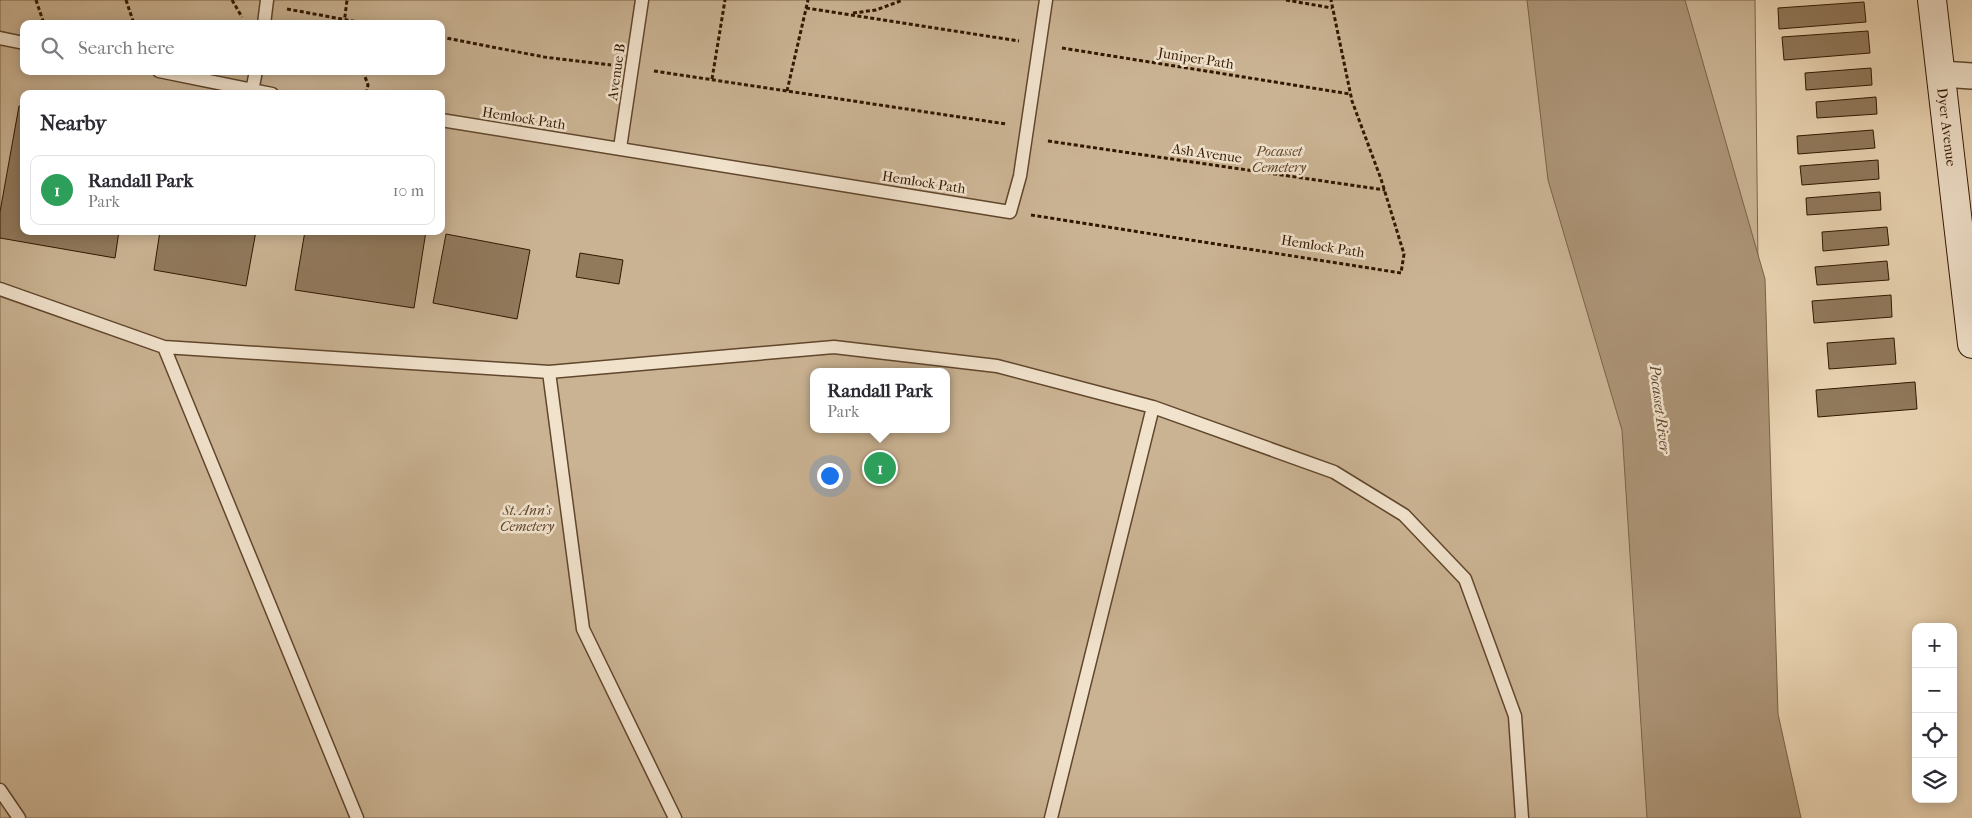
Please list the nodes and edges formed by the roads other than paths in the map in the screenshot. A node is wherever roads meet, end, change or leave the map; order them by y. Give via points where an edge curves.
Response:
1 (642, 0) edge
2 (1046, 0) edge
3 (1932, 0) edge
4 (267, 3) edge
5 (265, 20) edge
6 (0, 38) edge
7 (20, 42) edge
8 (1941, 74) junction
9 (178, 75) edge
10 (255, 75) edge
11 (1972, 76) edge
12 (247, 90) edge
13 (252, 90) edge
14 (445, 121) edge
15 (620, 148) junction
16 (0, 289) edge
17 (1972, 344) edge
18 (164, 347) junction
19 (549, 372) junction
20 (1153, 407) junction
21 (0, 790) edge
22 (19, 818) edge
23 (356, 818) edge
24 (675, 818) edge
25 (1051, 818) edge
26 (1522, 818) edge

1 - 15 lane, Avenue B
2 - 15 lane, Hemlock Path via 1020,176 1010,212
3 - 8 main road, Dyer Avenue
4 - 5 lane
6 - 7 lane
8 - 11 street
8 - 17 main road, Dyer Avenue
9 - 12 lane
10 - 13 lane
14 - 15 lane, Hemlock Path
16 - 18 lane
18 - 19 lane
18 - 23 lane
19 - 20 lane via 834,347 997,366
19 - 24 lane via 583,629
20 - 25 lane
20 - 26 lane via 1334,472 1404,515 1465,579 1515,716
21 - 22 lane

